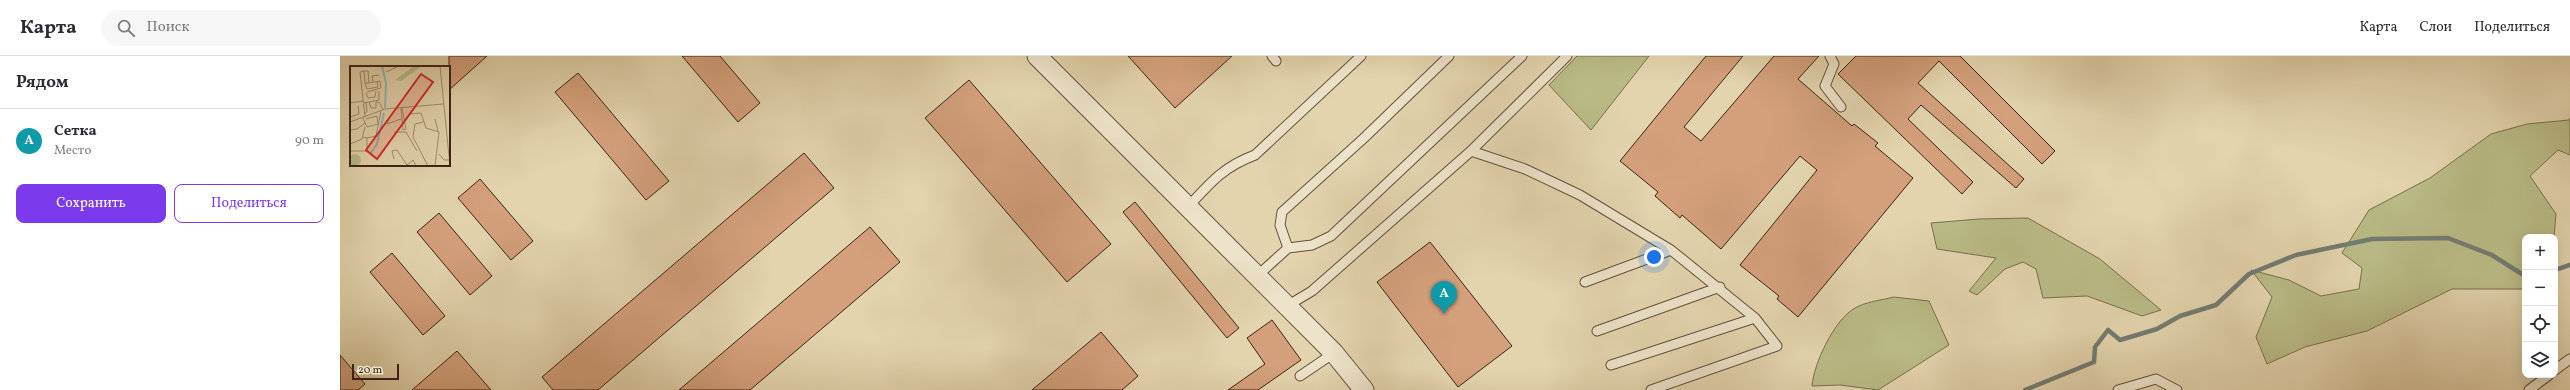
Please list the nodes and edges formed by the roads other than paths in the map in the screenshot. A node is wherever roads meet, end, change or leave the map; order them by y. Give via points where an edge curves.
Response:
1 (1037, 56) edge
2 (1361, 56) edge
3 (1449, 56) edge
4 (1522, 56) edge
5 (1567, 56) edge
6 (1830, 56) edge
7 (1841, 107) dead end
8 (1471, 150) junction
9 (1188, 207) junction
10 (1288, 248) junction
11 (1671, 250) junction
12 (1257, 276) junction
13 (1586, 282) dead end
14 (1720, 287) junction
15 (1287, 306) junction
16 (1755, 318) junction
17 (1597, 331) dead end
18 (1334, 353) junction
19 (2570, 359) edge
20 (1611, 365) dead end
21 (2558, 368) edge
22 (1300, 376) dead end
23 (2545, 378) edge
24 (1364, 390) edge
25 (1651, 390) edge
26 (2118, 390) edge
27 (2177, 390) edge
28 (2529, 390) edge

1 - 9 street
2 - 9 lane via 1254,155 1237,162 1218,175
3 - 10 lane via 1282,212 1280,225
4 - 10 lane via 1331,236 1312,245
5 - 8 lane
6 - 7 lane via 1834,64 1825,86
8 - 11 lane via 1524,169 1580,195
8 - 15 lane via 1312,291
9 - 12 street
10 - 12 lane
11 - 13 lane
11 - 14 lane
12 - 15 street
14 - 16 lane
14 - 17 lane
15 - 18 street
16 - 20 lane
16 - 25 lane via 1777,346
18 - 22 lane
18 - 24 street
19 - 21 lane
23 - 28 lane
26 - 27 lane via 2156,379

